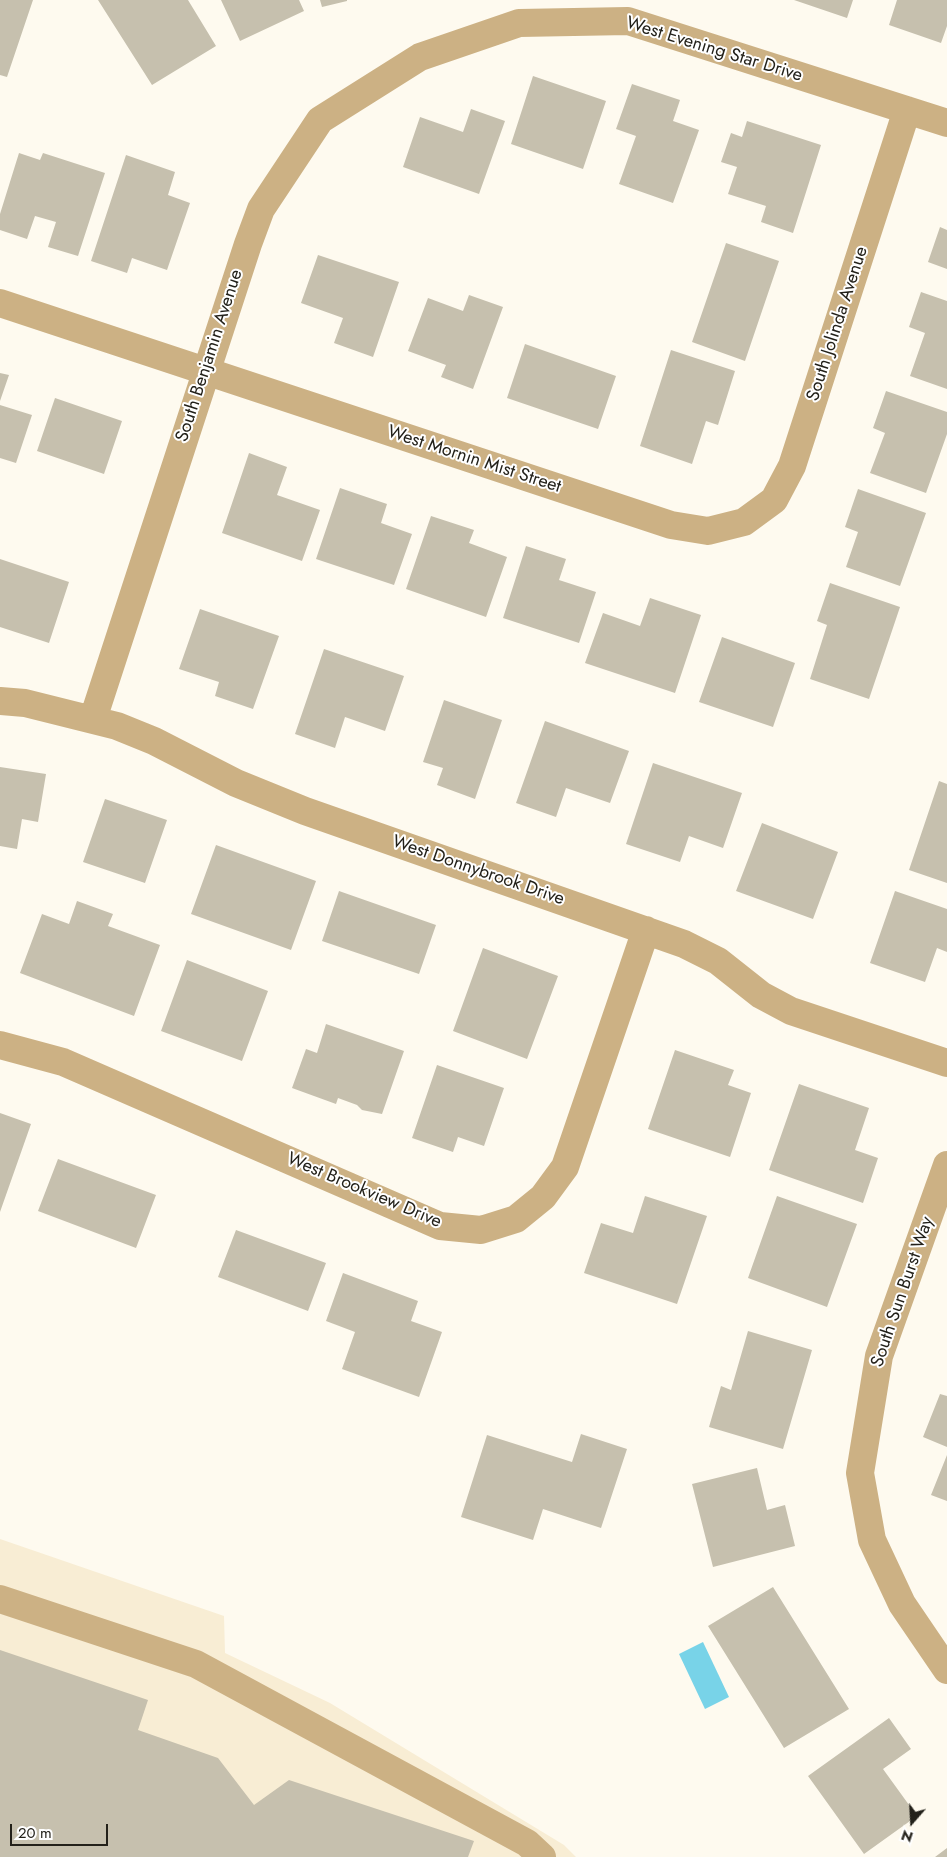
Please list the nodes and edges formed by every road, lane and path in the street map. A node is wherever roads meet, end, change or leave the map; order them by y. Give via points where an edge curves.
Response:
1 (420, 57) joint
2 (907, 110) junction
3 (947, 123) edge
4 (0, 303) edge
5 (206, 371) junction
6 (744, 522) joint
7 (0, 701) edge
8 (93, 719) junction
9 (646, 930) junction
10 (0, 1045) edge
11 (947, 1063) edge
12 (947, 1165) edge
13 (0, 1599) edge
14 (947, 1670) edge
15 (542, 1857) edge

1 - 2 street, West Evening Star Drive via 519,23 628,21
1 - 5 street, South Benjamin Avenue via 320,120 262,209
2 - 3 street, West Evening Star Drive
2 - 6 street, South Jolinda Avenue via 792,466 774,500
4 - 5 street, West Mornin Mist Street
5 - 6 street, West Mornin Mist Street via 672,525 708,531
5 - 8 street, South Benjamin Avenue
7 - 8 street, West Donnybrook Drive via 26,703
8 - 9 street, West Donnybrook Drive via 154,741 236,783 305,811
9 - 10 street, West Brookview Drive via 565,1167 543,1197 516,1219 482,1230 440,1226 63,1062
9 - 11 street, West Donnybrook Drive via 718,961 761,995 791,1011
12 - 14 street, South Sun Burst Way via 879,1356 860,1473 872,1540 902,1604
13 - 15 street via 196,1664 527,1843

